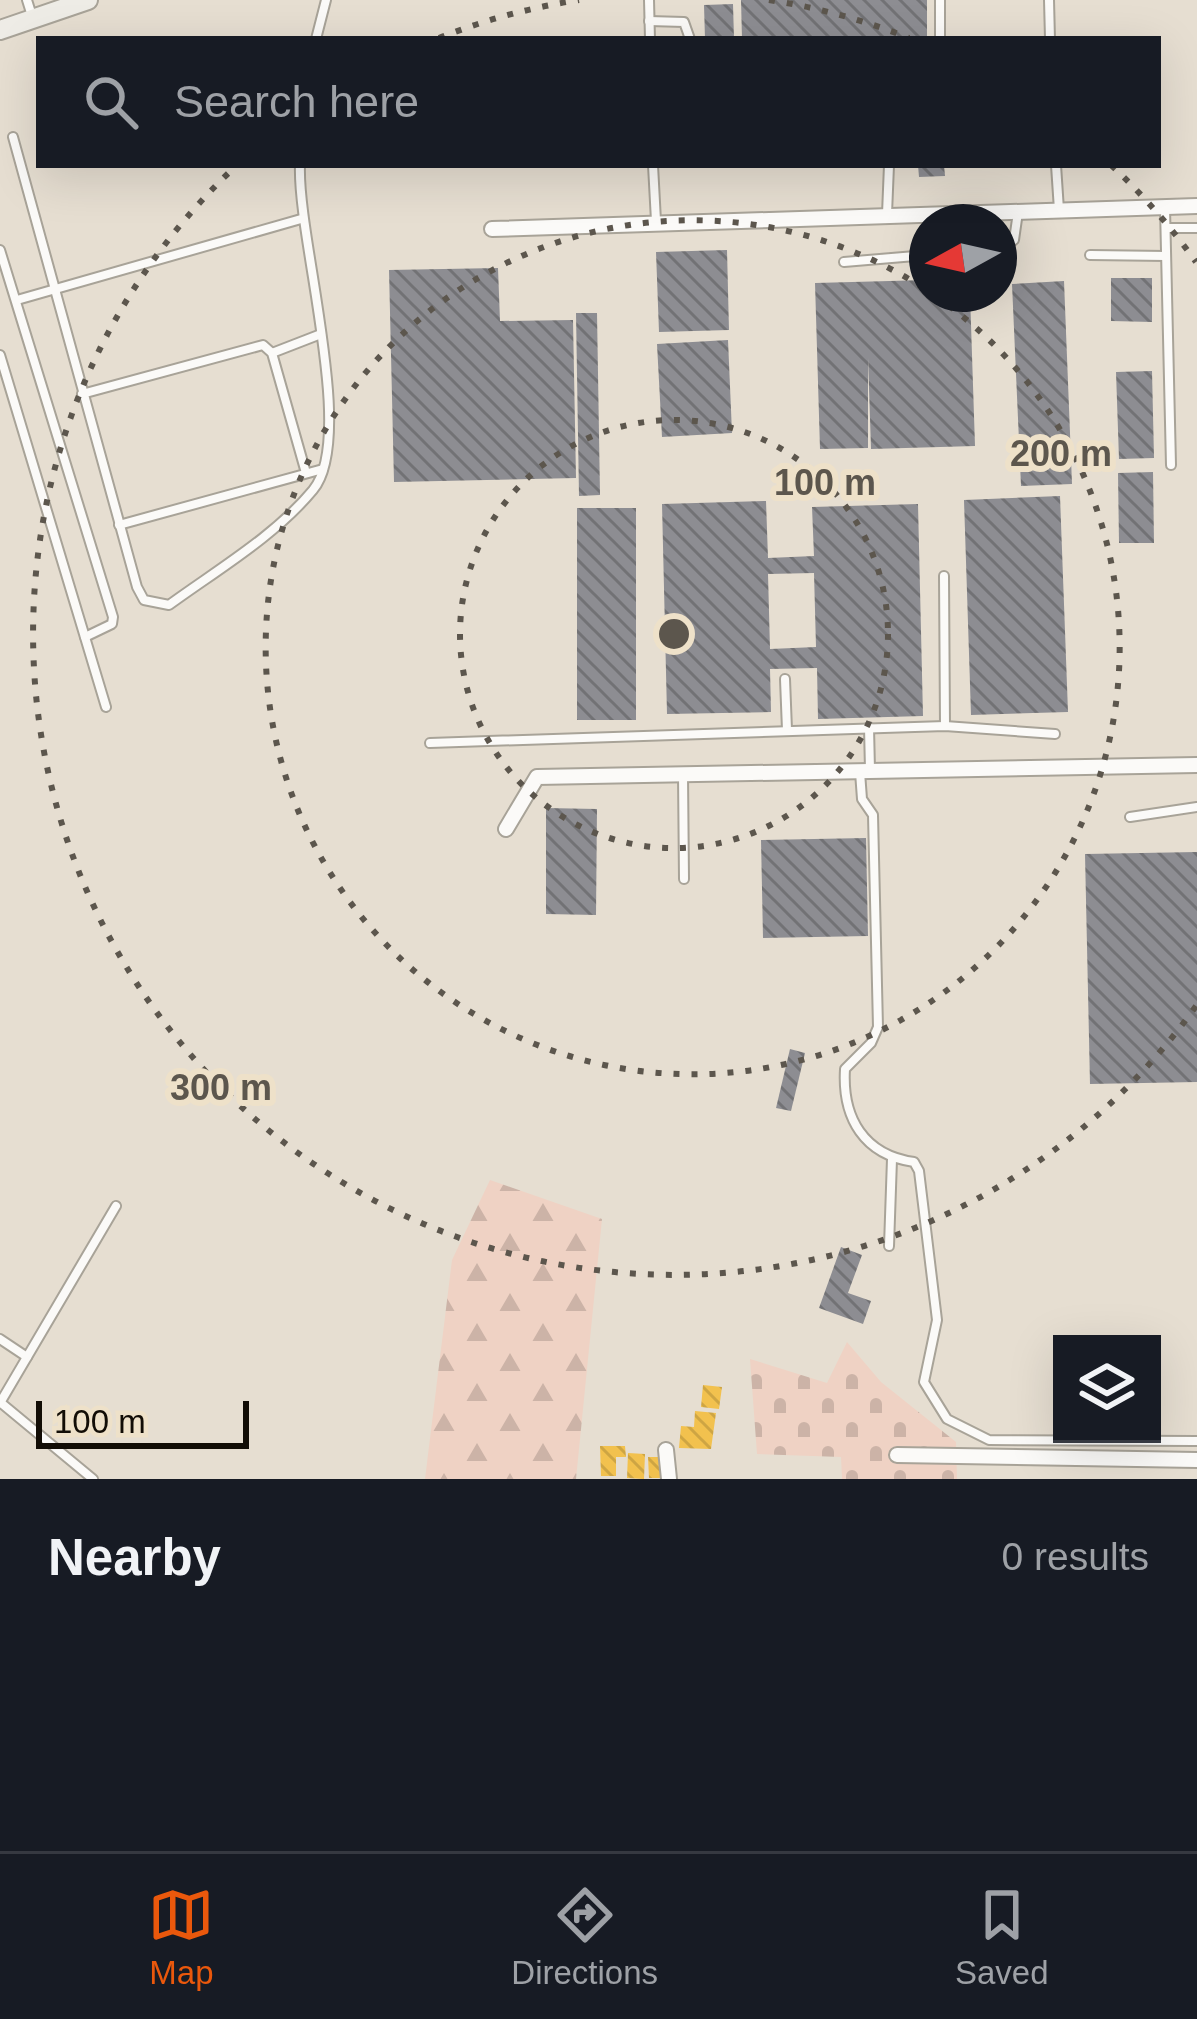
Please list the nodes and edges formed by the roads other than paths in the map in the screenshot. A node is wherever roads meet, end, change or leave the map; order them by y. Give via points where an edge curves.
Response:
1 (88, 0) edge
2 (326, 0) edge
3 (649, 0) edge
4 (940, 0) edge
5 (1049, 0) edge
6 (30, 9) edge
7 (650, 21) junction
8 (0, 30) edge
9 (317, 36) edge
10 (650, 36) edge
11 (689, 36) edge
12 (940, 36) edge
13 (1051, 36) edge
14 (13, 137) dead end
15 (300, 168) edge
16 (653, 168) edge
17 (889, 168) edge
18 (1056, 168) edge
19 (1197, 206) edge
20 (1165, 207) junction
21 (1058, 210) junction
22 (1018, 211) junction
23 (887, 214) junction
24 (1017, 218) edge
25 (301, 219) junction
26 (656, 220) junction
27 (1166, 228) junction
28 (1197, 228) edge
29 (492, 229) dead end
30 (0, 250) edge
31 (1090, 255) dead end
32 (1166, 256) junction
33 (909, 257) edge
34 (844, 262) dead end
35 (52, 290) junction
36 (17, 300) junction
37 (321, 334) junction
38 (272, 353) junction
39 (0, 356) edge
40 (82, 394) junction
41 (1171, 464) dead end
42 (323, 469) junction
43 (306, 472) junction
44 (119, 526) junction
45 (944, 576) dead end
46 (85, 638) junction
47 (785, 680) dead end
48 (106, 707) dead end
49 (946, 726) junction
50 (869, 727) junction
51 (787, 730) junction
52 (1055, 734) dead end
53 (430, 743) dead end
54 (1197, 765) edge
55 (865, 770) junction
56 (683, 774) junction
57 (1197, 807) edge
58 (1130, 817) dead end
59 (506, 829) dead end
60 (684, 879) dead end
61 (892, 1159) junction
62 (116, 1206) dead end
63 (889, 1246) dead end
64 (0, 1339) edge
65 (27, 1357) junction
66 (0, 1403) edge
67 (1197, 1441) edge
68 (666, 1450) dead end
69 (897, 1455) dead end
70 (1197, 1460) edge
71 (93, 1479) edge
72 (669, 1479) edge

1 - 6 street
2 - 9 lane
3 - 7 lane
4 - 12 lane
5 - 13 lane
6 - 8 street
7 - 10 lane
7 - 11 lane via 683,22
14 - 35 lane
15 - 25 lane
16 - 26 lane
17 - 23 lane
18 - 21 lane
19 - 20 street
20 - 21 street
20 - 27 lane
21 - 22 street
22 - 23 street
22 - 24 lane
23 - 26 street
25 - 35 lane
25 - 37 lane
26 - 29 street
27 - 28 lane
27 - 32 lane
30 - 36 lane
31 - 32 lane
32 - 41 lane
33 - 34 lane
35 - 36 lane
35 - 40 lane
36 - 46 lane via 113,617
37 - 38 lane
37 - 42 lane via 329,423
38 - 40 lane via 257,344
38 - 43 lane
39 - 46 lane
40 - 44 lane
42 - 43 lane
42 - 44 lane via 311,493 269,531 169,604 144,600
43 - 44 lane
45 - 49 lane
46 - 48 lane
47 - 51 lane
49 - 50 lane
49 - 52 lane
50 - 51 lane
50 - 55 lane
51 - 53 lane
54 - 55 street
55 - 56 street
55 - 61 lane via 878,1028 845,1069 844,1084 864,1140
56 - 59 street via 537,777
56 - 60 lane
57 - 58 lane
61 - 63 lane
61 - 67 lane via 914,1162 919,1171 937,1320 924,1382 947,1419 989,1440
62 - 65 lane
64 - 65 lane
65 - 66 lane
66 - 71 lane
68 - 72 street
69 - 70 street

